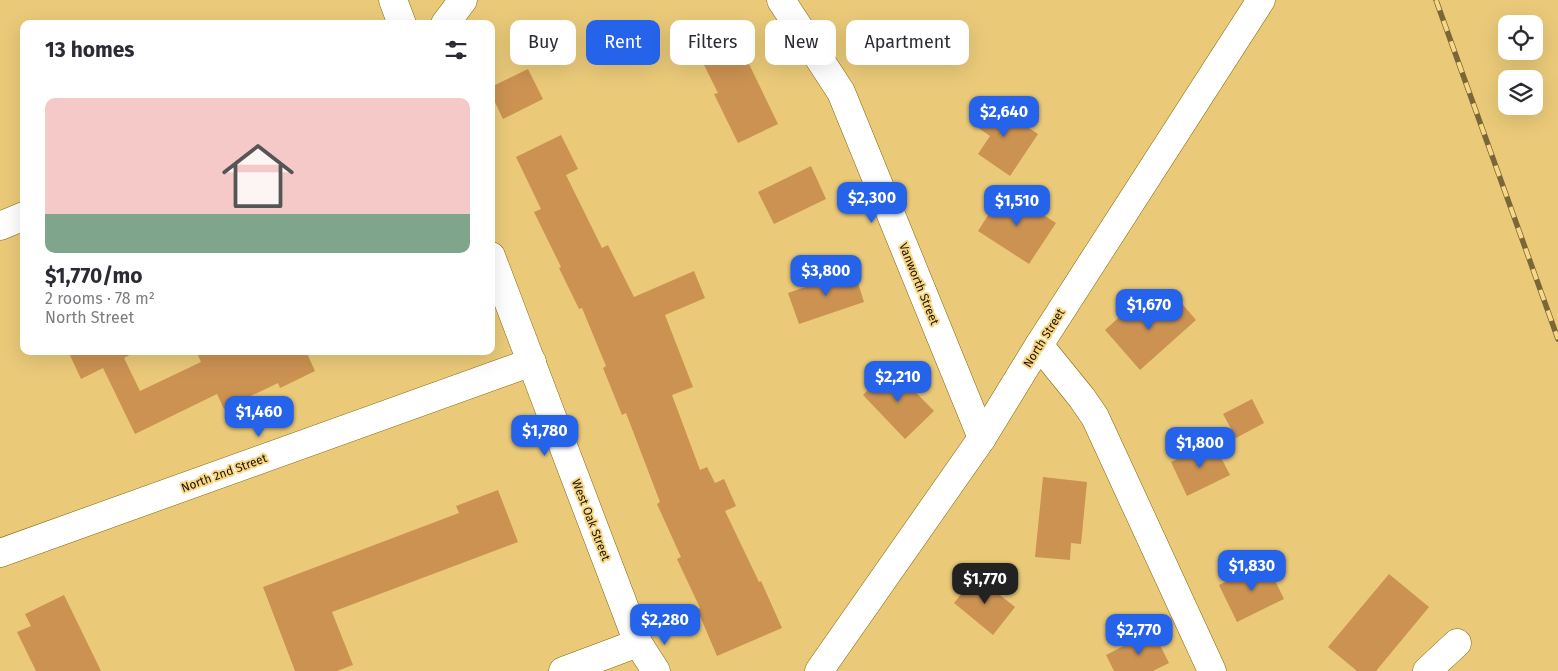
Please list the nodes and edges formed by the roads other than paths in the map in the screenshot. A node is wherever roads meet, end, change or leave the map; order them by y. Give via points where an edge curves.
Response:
1 (393, 0) edge
2 (463, 0) edge
3 (781, 0) edge
4 (1261, 0) edge
5 (400, 20) edge
6 (448, 20) edge
7 (20, 218) edge
8 (0, 226) edge
9 (495, 266) edge
10 (1039, 345) junction
11 (532, 362) junction
12 (982, 438) junction
13 (0, 553) edge
14 (638, 643) junction
15 (1457, 643) dead end
16 (563, 671) edge
17 (639, 671) edge
18 (656, 671) edge
19 (819, 671) edge
20 (1212, 671) edge
21 (1427, 671) edge

1 - 5 street
2 - 6 street
3 - 12 street, Vanworth Street via 840,92
4 - 10 street, North Street
7 - 8 street
9 - 11 street, West Oak Street
10 - 12 street, North Street
10 - 20 street via 1095,417
11 - 13 street, North 2nd Street
11 - 14 street, West Oak Street
12 - 19 street, North Street
14 - 16 street
14 - 17 street, West Oak Street
14 - 18 street, West Oak Street
15 - 21 street

